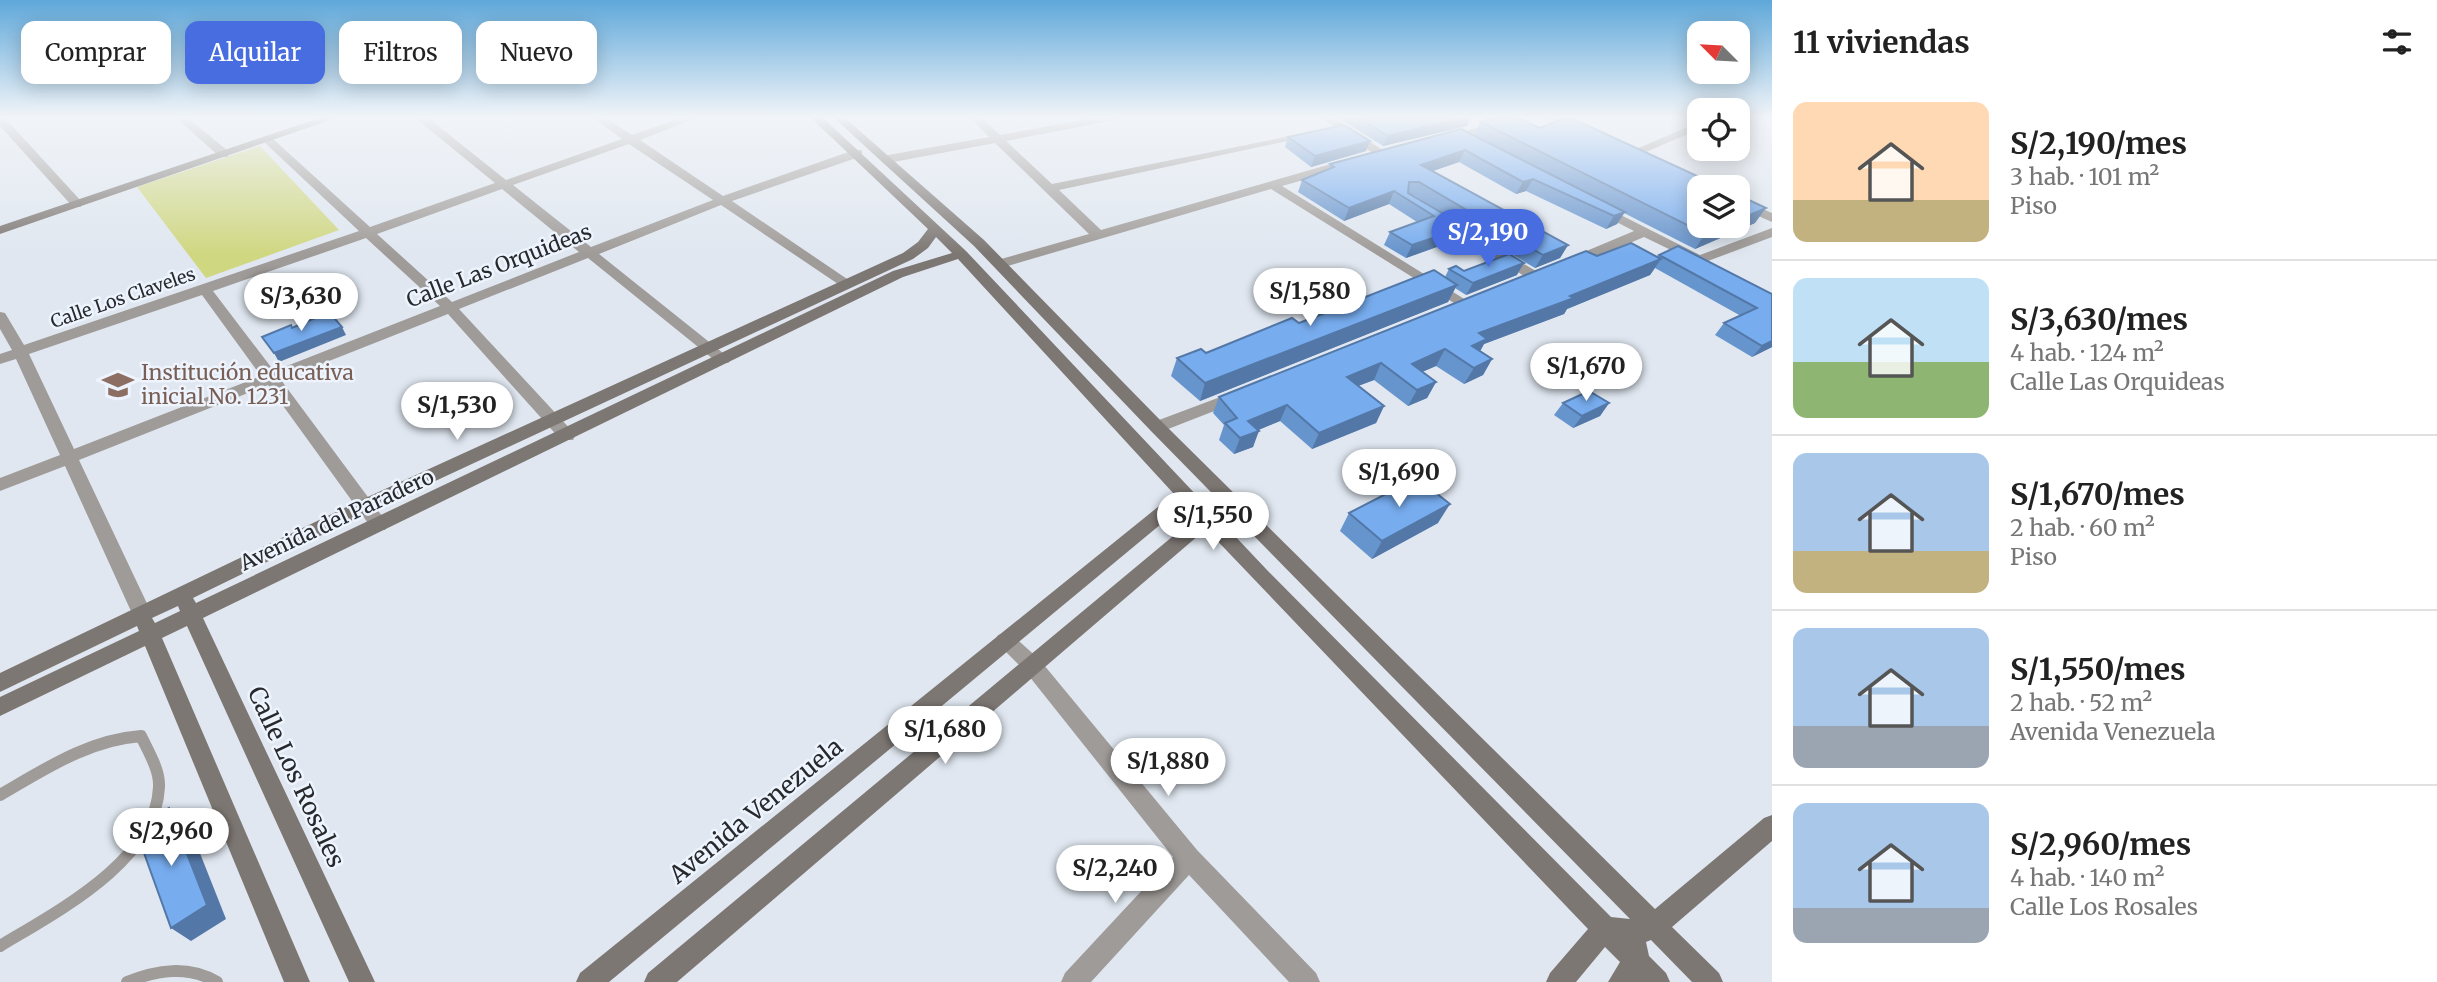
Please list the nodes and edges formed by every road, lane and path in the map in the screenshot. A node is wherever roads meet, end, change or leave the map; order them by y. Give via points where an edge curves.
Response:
1 (39, 163) edge
2 (185, 163) edge
3 (293, 163) edge
4 (480, 163) edge
5 (567, 163) edge
6 (668, 163) edge
7 (830, 163) edge
8 (868, 163) edge
9 (892, 163) edge
10 (1021, 163) edge
11 (1171, 163) edge
12 (1348, 163) edge
13 (507, 183) junction
14 (1272, 185) junction
15 (1047, 189) junction
16 (73, 200) junction
17 (723, 200) junction
18 (1582, 200) edge
19 (1772, 203) edge
20 (1750, 208) edge
21 (1756, 211) junction
22 (1432, 214) edge
23 (1772, 218) edge
24 (0, 220) edge
25 (935, 229) junction
26 (0, 230) edge
27 (1644, 232) junction
28 (1772, 232) edge
29 (368, 233) junction
30 (1098, 235) junction
31 (979, 243) junction
32 (959, 252) junction
33 (591, 253) junction
34 (999, 264) junction
35 (1548, 272) junction
36 (846, 283) junction
37 (1513, 286) edge
38 (205, 289) junction
39 (450, 308) junction
40 (1441, 315) edge
41 (0, 316) edge
42 (708, 347) junction
43 (20, 351) junction
44 (0, 359) edge
45 (723, 360) junction
46 (270, 379) junction
47 (1261, 386) edge
48 (550, 419) junction
49 (1157, 427) junction
50 (567, 436) junction
51 (69, 457) junction
52 (0, 485) edge
53 (1185, 494) junction
54 (367, 505) junction
55 (1207, 518) junction
56 (379, 525) junction
57 (187, 605) junction
58 (146, 625) junction
59 (1005, 641) junction
60 (1032, 664) junction
61 (0, 683) edge
62 (0, 707) edge
63 (0, 795) edge
64 (1772, 826) edge
65 (1189, 858) junction
66 (1604, 929) junction
67 (1647, 930) junction
68 (0, 946) edge
69 (1636, 960) junction
70 (127, 982) edge
71 (217, 982) edge
72 (297, 982) edge
73 (362, 982) edge
74 (589, 982) edge
75 (657, 982) edge
76 (1074, 982) edge
77 (1307, 982) edge
78 (1559, 982) edge
79 (1621, 982) edge
80 (1657, 982) edge
81 (1710, 982) edge

1 - 16 street
2 - 16 street
3 - 29 street
4 - 13 street
5 - 13 street, Calle Los Claveles
6 - 17 street
7 - 17 street, Calle Las Orquideas
8 - 25 street
9 - 31 street
10 - 15 street
11 - 15 street
12 - 14 street
13 - 29 street, Calle Los Claveles
13 - 33 street
14 - 30 street
14 - 40 street via 1473,302
15 - 30 street
16 - 24 street
16 - 26 street
17 - 33 street, Calle Las Orquideas
17 - 36 street
18 - 27 street
19 - 21 street
20 - 21 street
21 - 23 street
22 - 35 street
25 - 32 street
25 - 36 street, Avenida del Paradero via 908,256
27 - 28 street via 1706,263
27 - 35 street
29 - 38 street, Calle Los Claveles
29 - 39 street
30 - 34 street
31 - 32 street, Avenida del Paradero
31 - 34 street
32 - 45 street, Avenida del Paradero via 898,274
32 - 53 street
33 - 39 street, Calle Las Orquideas
33 - 42 street
34 - 49 street
35 - 37 street
36 - 42 street, Avenida del Paradero
38 - 43 street, Calle Los Claveles
38 - 46 street
39 - 46 street, Calle Las Orquideas
39 - 48 street
41 - 43 street
42 - 45 street
42 - 48 street, Avenida del Paradero
43 - 44 street, Calle Los Claveles
43 - 51 street
45 - 50 street, Avenida del Paradero
46 - 51 street, Calle Las Orquideas
46 - 54 street
47 - 49 street
48 - 50 street
48 - 54 street, Avenida del Paradero
49 - 67 street
50 - 56 street, Avenida del Paradero
51 - 52 street, Calle Las Orquideas
51 - 58 street
53 - 55 street
53 - 59 street, Avenida Venezuela
54 - 56 street
54 - 57 street, Avenida del Paradero
55 - 60 street
55 - 66 street
56 - 57 street, Avenida del Paradero
57 - 58 street, Avenida del Paradero
57 - 73 street, Calle Los Rosales
58 - 61 street, Avenida del Paradero
58 - 62 street, Avenida del Paradero
58 - 72 street
59 - 60 street
59 - 74 street, Avenida Venezuela
60 - 65 street
60 - 75 street
63 - 68 lane via 79,751 117,736 141,736 160,785 155,817 136,845 69,904
64 - 67 street
65 - 76 street
65 - 77 street
66 - 67 street
66 - 69 street
66 - 78 street
67 - 69 street
67 - 81 street
69 - 79 street
69 - 80 street
70 - 71 lane via 144,974 182,971

